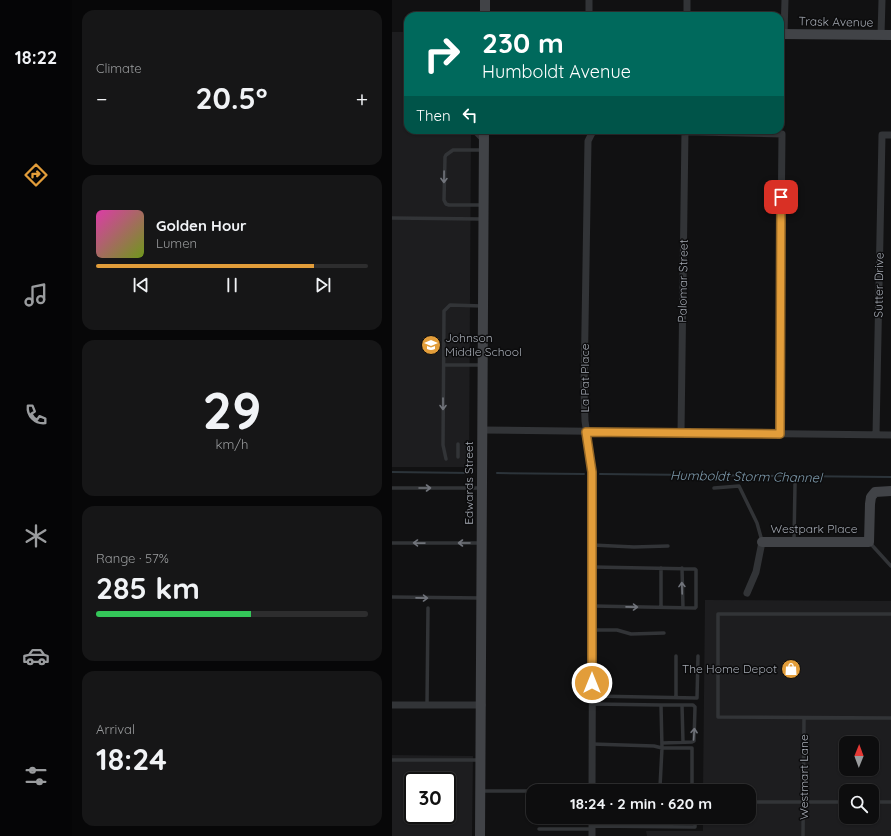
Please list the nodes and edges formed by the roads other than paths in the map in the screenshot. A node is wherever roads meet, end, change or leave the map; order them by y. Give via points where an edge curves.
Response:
1 (485, 0) edge
2 (589, 0) edge
3 (687, 0) edge
4 (785, 0) edge
5 (882, 0) edge
6 (485, 12) edge
7 (589, 12) edge
8 (687, 12) edge
9 (784, 12) edge
10 (784, 34) edge
11 (886, 35) edge
12 (475, 134) edge
13 (484, 134) edge
14 (593, 134) edge
15 (685, 134) edge
16 (782, 134) edge
17 (891, 135) edge
18 (484, 146) junction
19 (483, 205) junction
20 (392, 218) edge
21 (483, 219) junction
22 (483, 306) junction
23 (444, 365) junction
24 (483, 365) junction
25 (482, 430) junction
26 (586, 432) junction
27 (681, 433) junction
28 (780, 434) junction
29 (876, 435) junction
30 (891, 435) edge
31 (458, 444) dead end
32 (458, 457) dead end
33 (446, 459) dead end
34 (795, 484) dead end
35 (392, 488) edge
36 (482, 488) junction
37 (714, 488) dead end
38 (891, 491) edge
39 (762, 542) junction
40 (794, 542) junction
41 (869, 542) junction
42 (392, 543) edge
43 (482, 544) junction
44 (592, 545) junction
45 (668, 546) dead end
46 (891, 566) edge
47 (592, 567) junction
48 (661, 568) junction
49 (682, 568) junction
50 (746, 593) dead end
51 (392, 598) edge
52 (482, 598) junction
53 (593, 606) junction
54 (428, 608) dead end
55 (660, 608) junction
56 (683, 608) junction
57 (891, 614) edge
58 (592, 630) junction
59 (664, 633) dead end
60 (676, 656) dead end
61 (698, 656) dead end
62 (592, 696) junction
63 (676, 698) junction
64 (592, 704) junction
65 (661, 704) junction
66 (392, 705) edge
67 (427, 705) junction
68 (482, 705) junction
69 (682, 705) junction
70 (804, 718) junction
71 (891, 718) edge
72 (682, 742) junction
73 (592, 744) junction
74 (662, 745) junction
75 (392, 760) edge
76 (481, 760) junction
77 (592, 784) edge
78 (660, 784) edge
79 (692, 784) edge
80 (481, 791) junction
81 (526, 791) edge
82 (756, 802) edge
83 (804, 802) junction
84 (839, 802) edge
85 (879, 802) edge
86 (891, 802) edge
87 (695, 824) edge
88 (539, 829) dead end
89 (592, 830) edge
90 (480, 836) edge
91 (803, 836) edge

1 - 6 street
2 - 7 street
3 - 8 street
4 - 9 street
5 - 11 street
10 - 11 street, Trask Avenue
12 - 18 lane
13 - 18 street, Edwards Street
14 - 26 street, La Pat Place via 588,141 584,388
15 - 27 street, Palomar Street
16 - 28 street
17 - 29 street, Sutter Drive via 882,135
18 - 19 street, Edwards Street
18 -> 19 lane via 453,150 446,155 444,200 449,205
19 - 21 street, Edwards Street
20 - 21 lane
21 - 22 street, Edwards Street
22 - 23 lane via 450,305 444,311
22 - 24 street, Edwards Street
23 - 24 lane
23 -> 33 lane via 443,445
24 - 25 street, Edwards Street
25 - 26 street
25 - 36 street, Edwards Street
26 - 27 street
26 - 44 street, La Pat Place via 593,474
27 - 28 street
28 - 29 street
29 - 30 street
31 - 32 lane
34 - 40 lane
35 -> 36 lane
36 - 43 street, Edwards Street
37 - 39 lane via 739,486 757,522
38 - 41 street, Westpark Place via 875,492 871,497
39 - 40 street, Westpark Place
39 - 50 street via 756,572
40 - 41 street, Westpark Place
41 - 46 lane
43 -> 42 lane
43 - 52 street, Edwards Street
44 - 45 lane
44 - 47 street, La Pat Place
47 - 48 lane
47 - 53 street, La Pat Place
48 - 49 lane
48 - 55 lane
56 -> 49 lane
49 - 56 lane via 696,570 696,607
51 -> 52 lane
52 - 68 street, Edwards Street
53 -> 55 lane
53 - 58 street, La Pat Place
54 - 67 lane
55 - 56 lane
57 - 70 lane via 718,614 718,717
58 - 59 lane via 617,630 631,634
58 - 62 street, La Pat Place
60 - 63 lane
61 - 63 lane via 698,698
62 - 63 lane
62 - 64 street, La Pat Place
64 - 65 lane
64 - 73 street, La Pat Place
65 - 69 lane
65 - 74 lane
66 - 67 street
67 - 68 street
68 - 76 street, Edwards Street
69 - 72 lane
72 -> 69 lane via 694,740 695,707
70 - 71 lane
70 - 83 lane, Westmart Lane
72 - 74 lane
73 - 74 lane
73 - 77 street, La Pat Place
74 - 78 lane
74 - 79 lane via 692,748
75 - 76 lane
76 - 80 street, Edwards Street
80 - 81 lane
80 - 90 street, Edwards Street
82 - 83 lane
83 - 84 lane
83 - 91 lane, Westmart Lane
85 - 86 lane
87 - 89 lane via 695,827
88 - 89 lane

